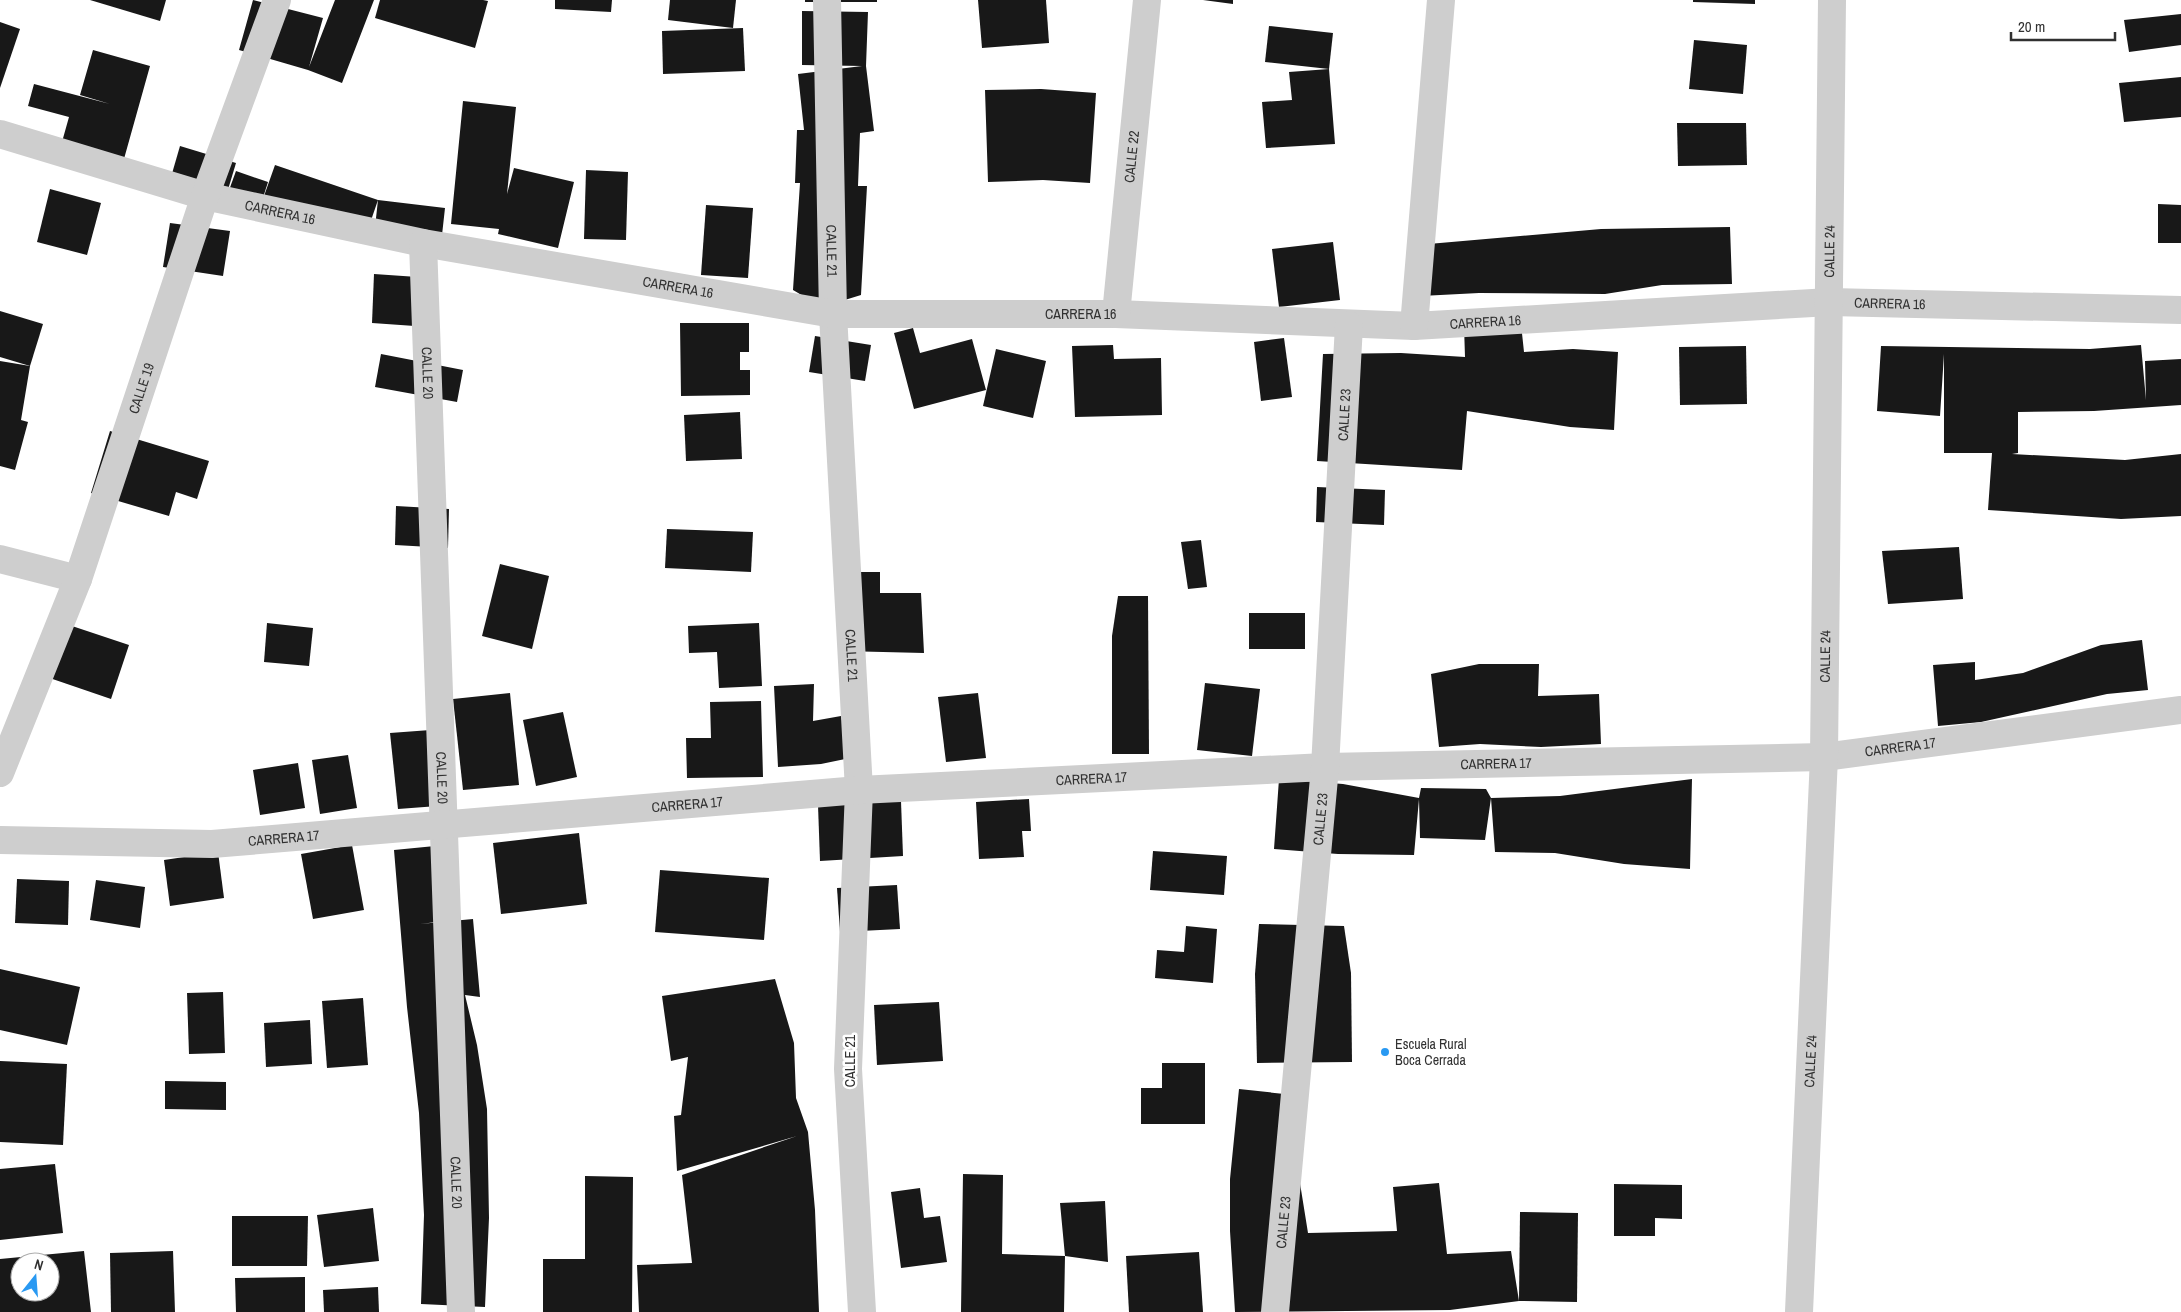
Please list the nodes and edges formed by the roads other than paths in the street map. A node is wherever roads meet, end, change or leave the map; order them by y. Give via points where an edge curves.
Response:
1 (277, 0) edge
2 (828, 0) edge
3 (1147, 0) edge
4 (1441, 0) edge
5 (1832, 0) edge
6 (0, 134) edge
7 (205, 196) junction
8 (423, 243) junction
9 (1830, 302) junction
10 (2181, 310) edge
11 (833, 314) junction
12 (1116, 314) junction
13 (1349, 325) junction
14 (1414, 326) junction
15 (0, 559) edge
16 (78, 579) junction
17 (2181, 710) edge
18 (1824, 757) junction
19 (1325, 767) junction
20 (0, 773) edge
21 (859, 790) junction
22 (443, 825) junction
23 (0, 840) edge
24 (461, 1312) edge
25 (862, 1312) edge
26 (1274, 1312) edge
27 (1799, 1312) edge

1 - 7 street, CALLE 19
2 - 11 street, CALLE 21
3 - 12 street, CALLE 22
4 - 14 street
5 - 9 street, CALLE 24
6 - 7 street, CARRERA 16
7 - 8 street, CARRERA 16
7 - 16 street, CALLE 19
8 - 11 street, CARRERA 16
8 - 22 street, CALLE 20
9 - 10 street, CARRERA 16
9 - 14 street, CARRERA 16
9 - 18 street, CALLE 24
11 - 12 street, CARRERA 16
11 - 21 street, CALLE 21
12 - 13 street, CARRERA 16
13 - 14 street, CARRERA 16
13 - 19 street, CALLE 23
15 - 16 street
16 - 20 street, CALLE 19
17 - 18 street, CARRERA 17
18 - 19 street, CARRERA 17
18 - 27 street, CALLE 24
19 - 21 street, CARRERA 17
19 - 26 street, CALLE 23
21 - 22 street, CARRERA 17
21 - 25 street, CALLE 21 via 848,1069
22 - 23 street, CARRERA 17 via 212,844
22 - 24 street, CALLE 20

